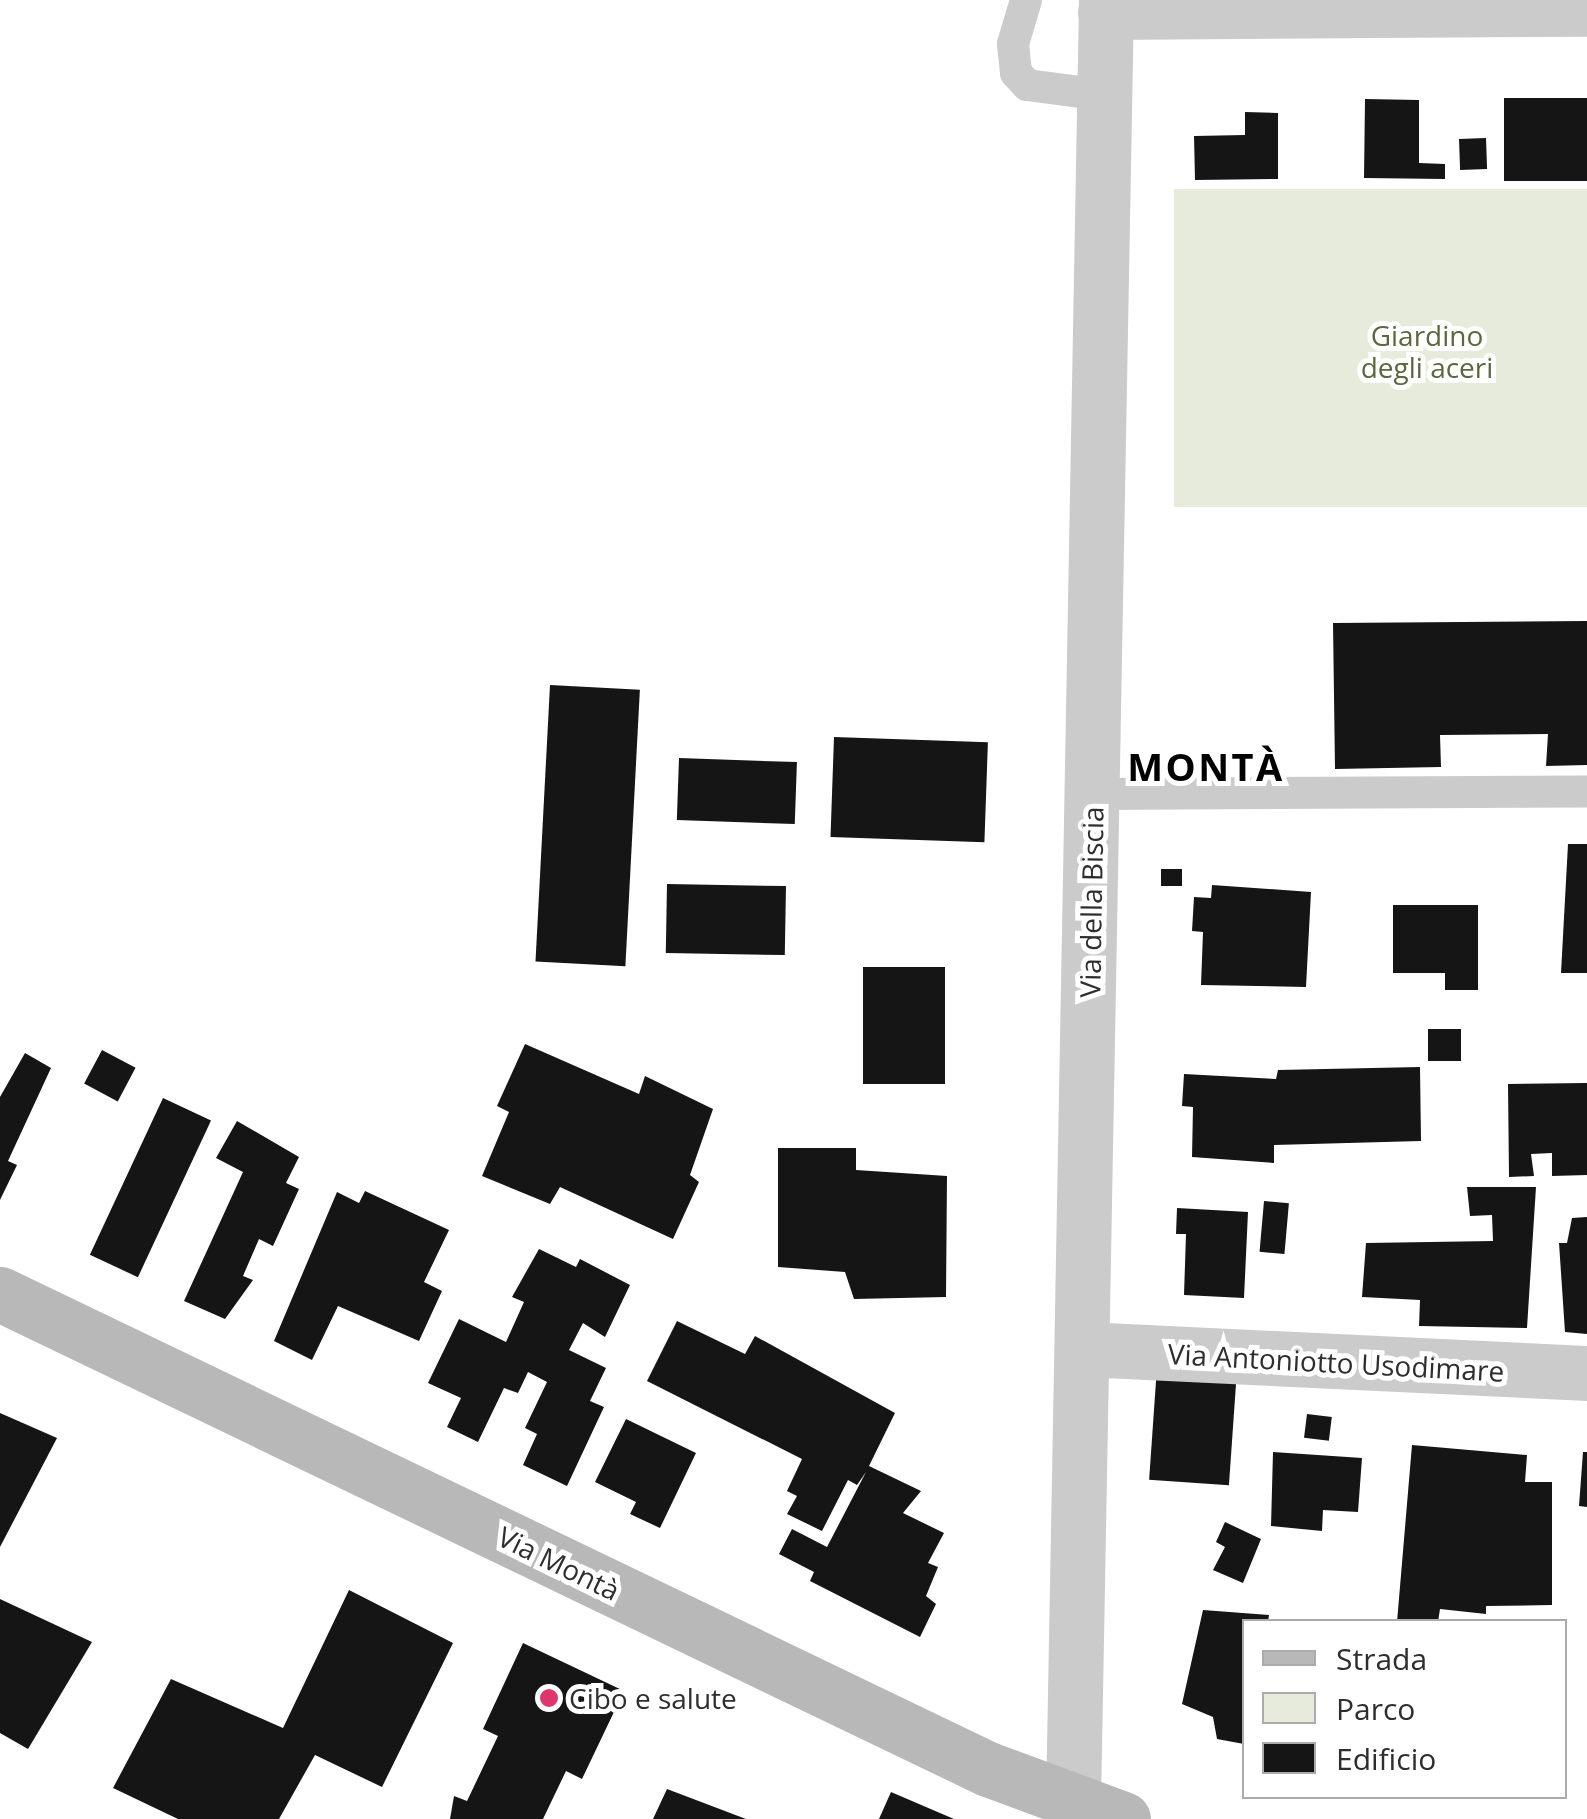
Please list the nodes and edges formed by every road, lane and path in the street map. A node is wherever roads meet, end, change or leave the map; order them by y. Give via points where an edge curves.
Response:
1 (1026, 0) edge
2 (1106, 6) edge
3 (1587, 9) edge
4 (1104, 95) junction
5 (1587, 790) edge
6 (1093, 794) junction
7 (0, 1294) edge
8 (1084, 1349) junction
9 (1587, 1373) edge
10 (1090, 1814) edge

1 - 4 lane via 1013,44 1016,72 1027,84
2 - 3 street
2 - 4 street, Via della Biscia
4 - 6 street, Via della Biscia
5 - 6 lane
6 - 8 street, Via della Biscia
7 - 10 main road, Via Montà
8 - 9 street, Via Antoniotto Usodimare
8 - 10 street, Via della Biscia

